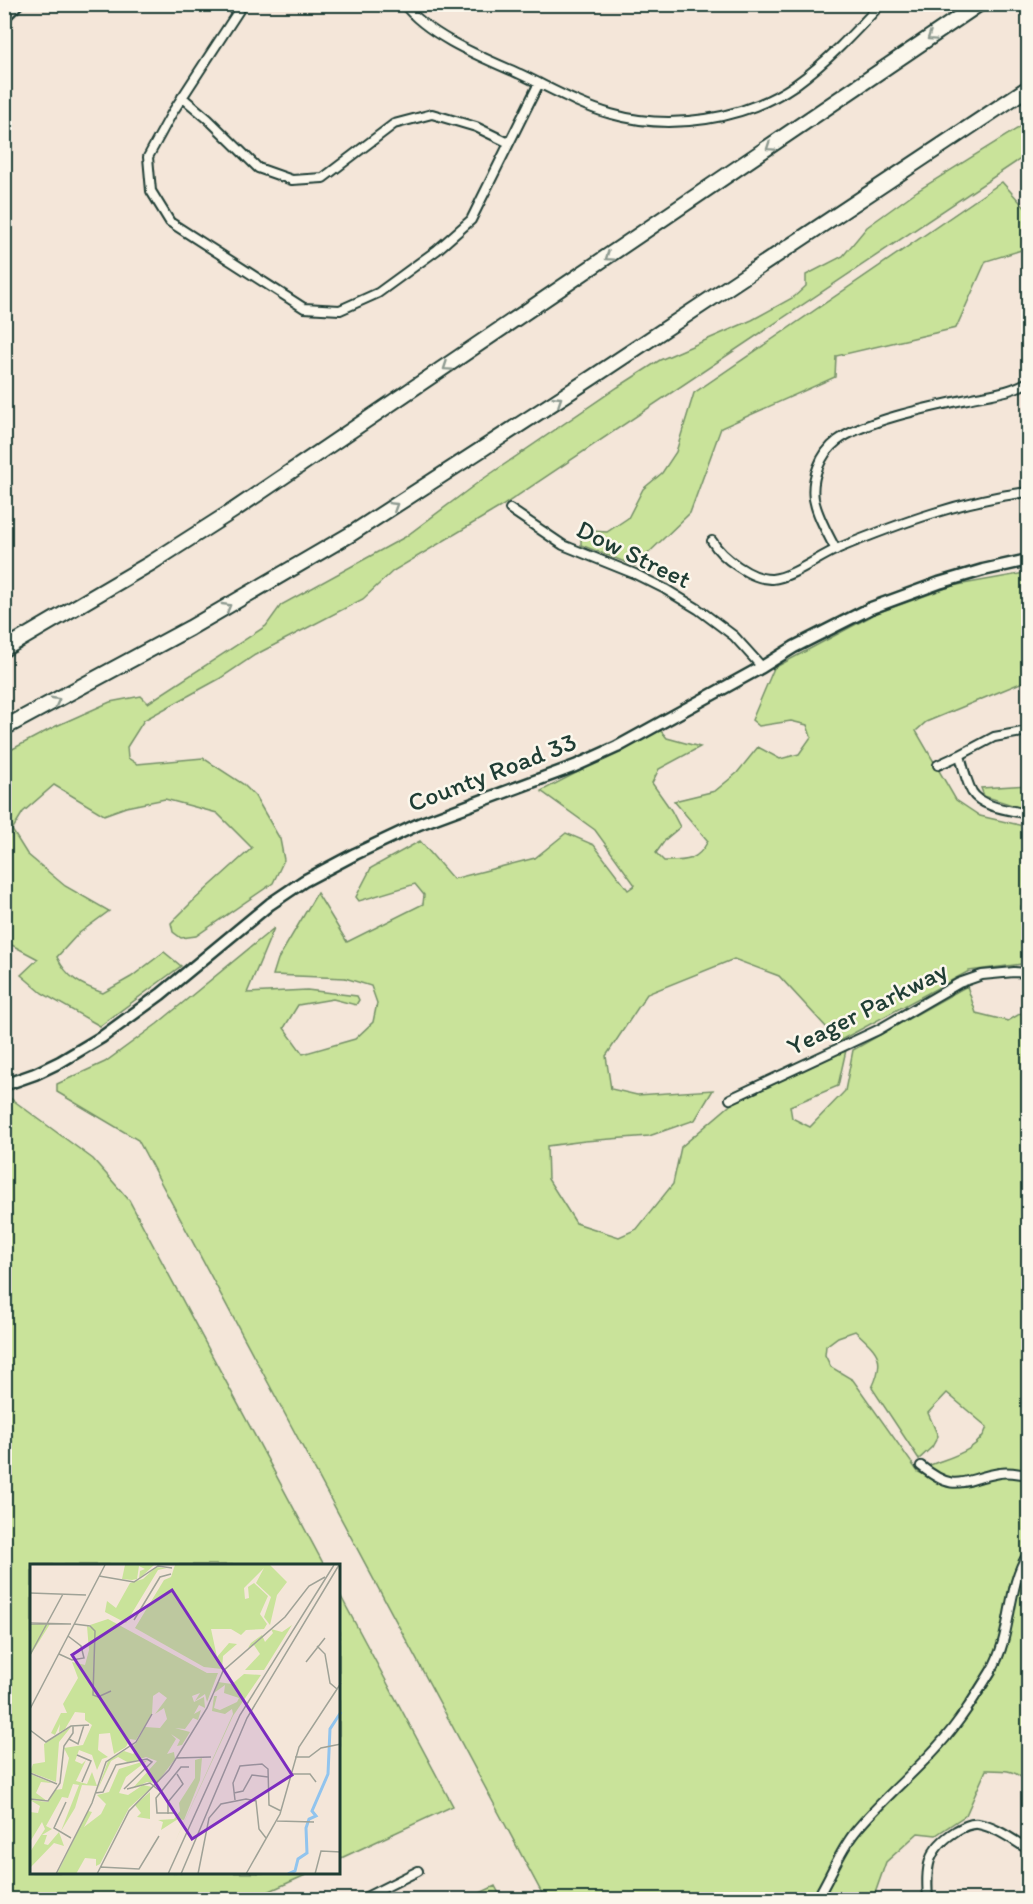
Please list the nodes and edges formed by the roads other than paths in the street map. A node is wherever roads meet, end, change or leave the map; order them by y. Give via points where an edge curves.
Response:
1 (17, 4) edge
2 (243, 4) edge
3 (404, 4) edge
4 (881, 4) edge
5 (979, 4) edge
6 (6, 14) edge
7 (539, 83) junction
8 (1029, 88) edge
9 (182, 97) junction
10 (509, 143) junction
11 (1029, 382) edge
12 (1029, 492) edge
13 (510, 509) dead end
14 (712, 541) dead end
15 (836, 550) junction
16 (1029, 560) edge
17 (4, 649) edge
18 (762, 667) junction
19 (4, 728) edge
20 (1029, 732) edge
21 (960, 755) junction
22 (938, 765) dead end
23 (1029, 814) edge
24 (1029, 973) edge
25 (4, 1085) edge
26 (730, 1099) dead end
27 (921, 1466) dead end
28 (1029, 1475) edge
29 (1029, 1554) edge
30 (1029, 1848) edge
31 (418, 1871) dead end
32 (360, 1899) edge
33 (816, 1899) edge
34 (928, 1899) edge

1 - 6 street
2 - 9 street
3 - 7 street via 417,19 448,39
4 - 7 street via 837,50 792,86 772,98 725,114 681,122 638,120 596,110
5 -> 17 highway via 254,497
7 - 10 street
19 -> 8 highway via 190,628 351,534
9 - 10 street via 258,168 292,180 324,178 394,124 432,114 476,127
9 - 10 street via 148,157 151,191 170,222 304,308 340,310 378,293 437,250 471,220
11 - 15 street via 1009,391 895,417 835,443 819,465 814,491 817,510
12 - 15 street via 948,509
13 - 18 street, Dow Street via 563,545 635,574 705,614 734,636
14 - 15 street via 733,562 757,577 772,579
16 - 18 street, County Road 33 via 939,582 895,598 831,627
18 - 25 street, County Road 33 via 617,747 419,824 304,881 102,1036 60,1062
20 - 21 street via 994,737
21 - 22 street
21 - 23 street via 975,796 994,806
24 - 26 street, Yeager Parkway via 992,974 959,983 879,1030
27 - 28 street via 935,1478 952,1483 1000,1473
29 - 33 street via 1016,1580 1002,1649 990,1672 940,1744 866,1818
30 - 34 street via 984,1825 971,1824 960,1829 932,1852 927,1868
31 - 32 street

